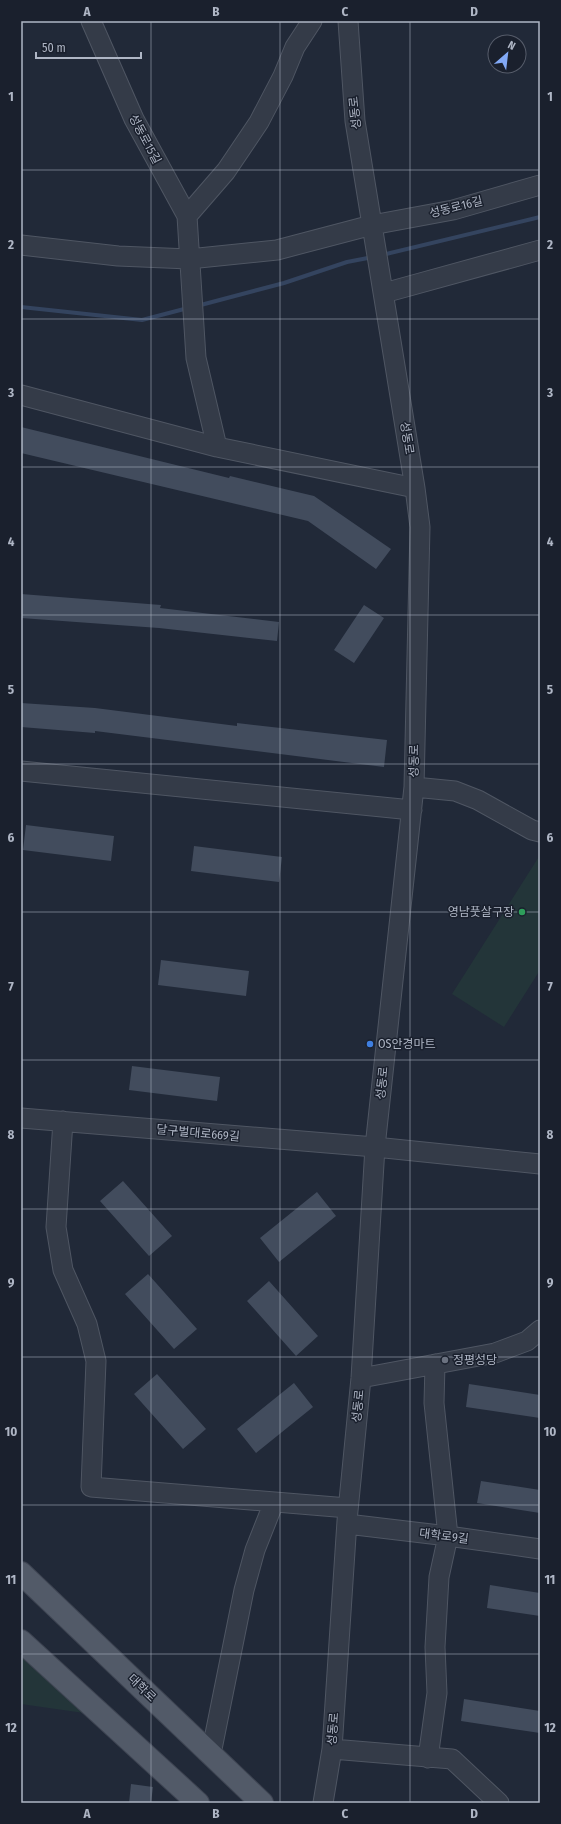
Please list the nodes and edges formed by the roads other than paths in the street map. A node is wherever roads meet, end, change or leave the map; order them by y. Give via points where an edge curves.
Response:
1 (91, 21) edge
2 (312, 21) edge
3 (348, 21) edge
4 (540, 184) edge
5 (187, 216) junction
6 (372, 226) junction
7 (21, 245) edge
8 (540, 250) edge
9 (189, 259) junction
10 (383, 291) junction
11 (21, 395) edge
12 (217, 447) junction
13 (415, 488) junction
14 (21, 770) edge
15 (414, 787) junction
16 (412, 810) junction
17 (540, 832) edge
18 (21, 1118) edge
19 (64, 1121) junction
20 (375, 1147) junction
21 (540, 1164) edge
22 (540, 1330) edge
23 (435, 1364) junction
24 (361, 1378) junction
25 (274, 1502) junction
26 (348, 1516) junction
27 (448, 1536) junction
28 (540, 1549) edge
29 (21, 1573) edge
30 (21, 1641) edge
31 (332, 1749) junction
32 (211, 1754) junction
33 (428, 1758) junction
34 (198, 1803) edge
35 (262, 1803) edge
36 (323, 1803) edge
37 (499, 1803) edge

1 - 5 street, 성동로15길 via 134,119
2 - 5 street via 295,47 259,122 226,171
3 - 6 street, 성동로 via 355,121
4 - 6 street, 성동로16길 via 453,210
5 - 9 street, 성동로15길
6 - 9 street, 성동로16길 via 277,250
6 - 10 street, 성동로
7 - 9 street via 118,256
8 - 10 street
9 - 12 street, 성동로15길 via 196,358
10 - 13 street, 성동로
11 - 12 street
12 - 13 street
13 - 15 street, 성동로 via 420,527
14 - 16 street
15 - 16 street, 성동로
15 - 17 street via 455,791
16 - 20 street, 성동로
18 - 19 street, 달구벌대로669길
19 - 20 street, 달구벌대로669길
19 - 25 street, 대학로9길 via 56,1227 63,1270 87,1324 96,1361 91,1487
20 - 21 street, 달구벌대로669길
20 - 24 street, 성동로
22 - 23 street via 527,1342 495,1353
23 - 24 street
23 - 27 street via 434,1403
24 - 26 street, 성동로
25 - 26 street, 대학로9길
25 - 32 street via 255,1550 244,1590
26 - 27 street, 대학로9길
26 - 31 street, 성동로
27 - 28 street, 대학로9길
27 - 33 street via 439,1577 434,1647 437,1693
29 - 32 main road, 대학로
30 - 34 main road
31 - 33 street
31 - 36 street, 성동로
32 - 35 main road, 대학로
33 - 37 street via 452,1759

